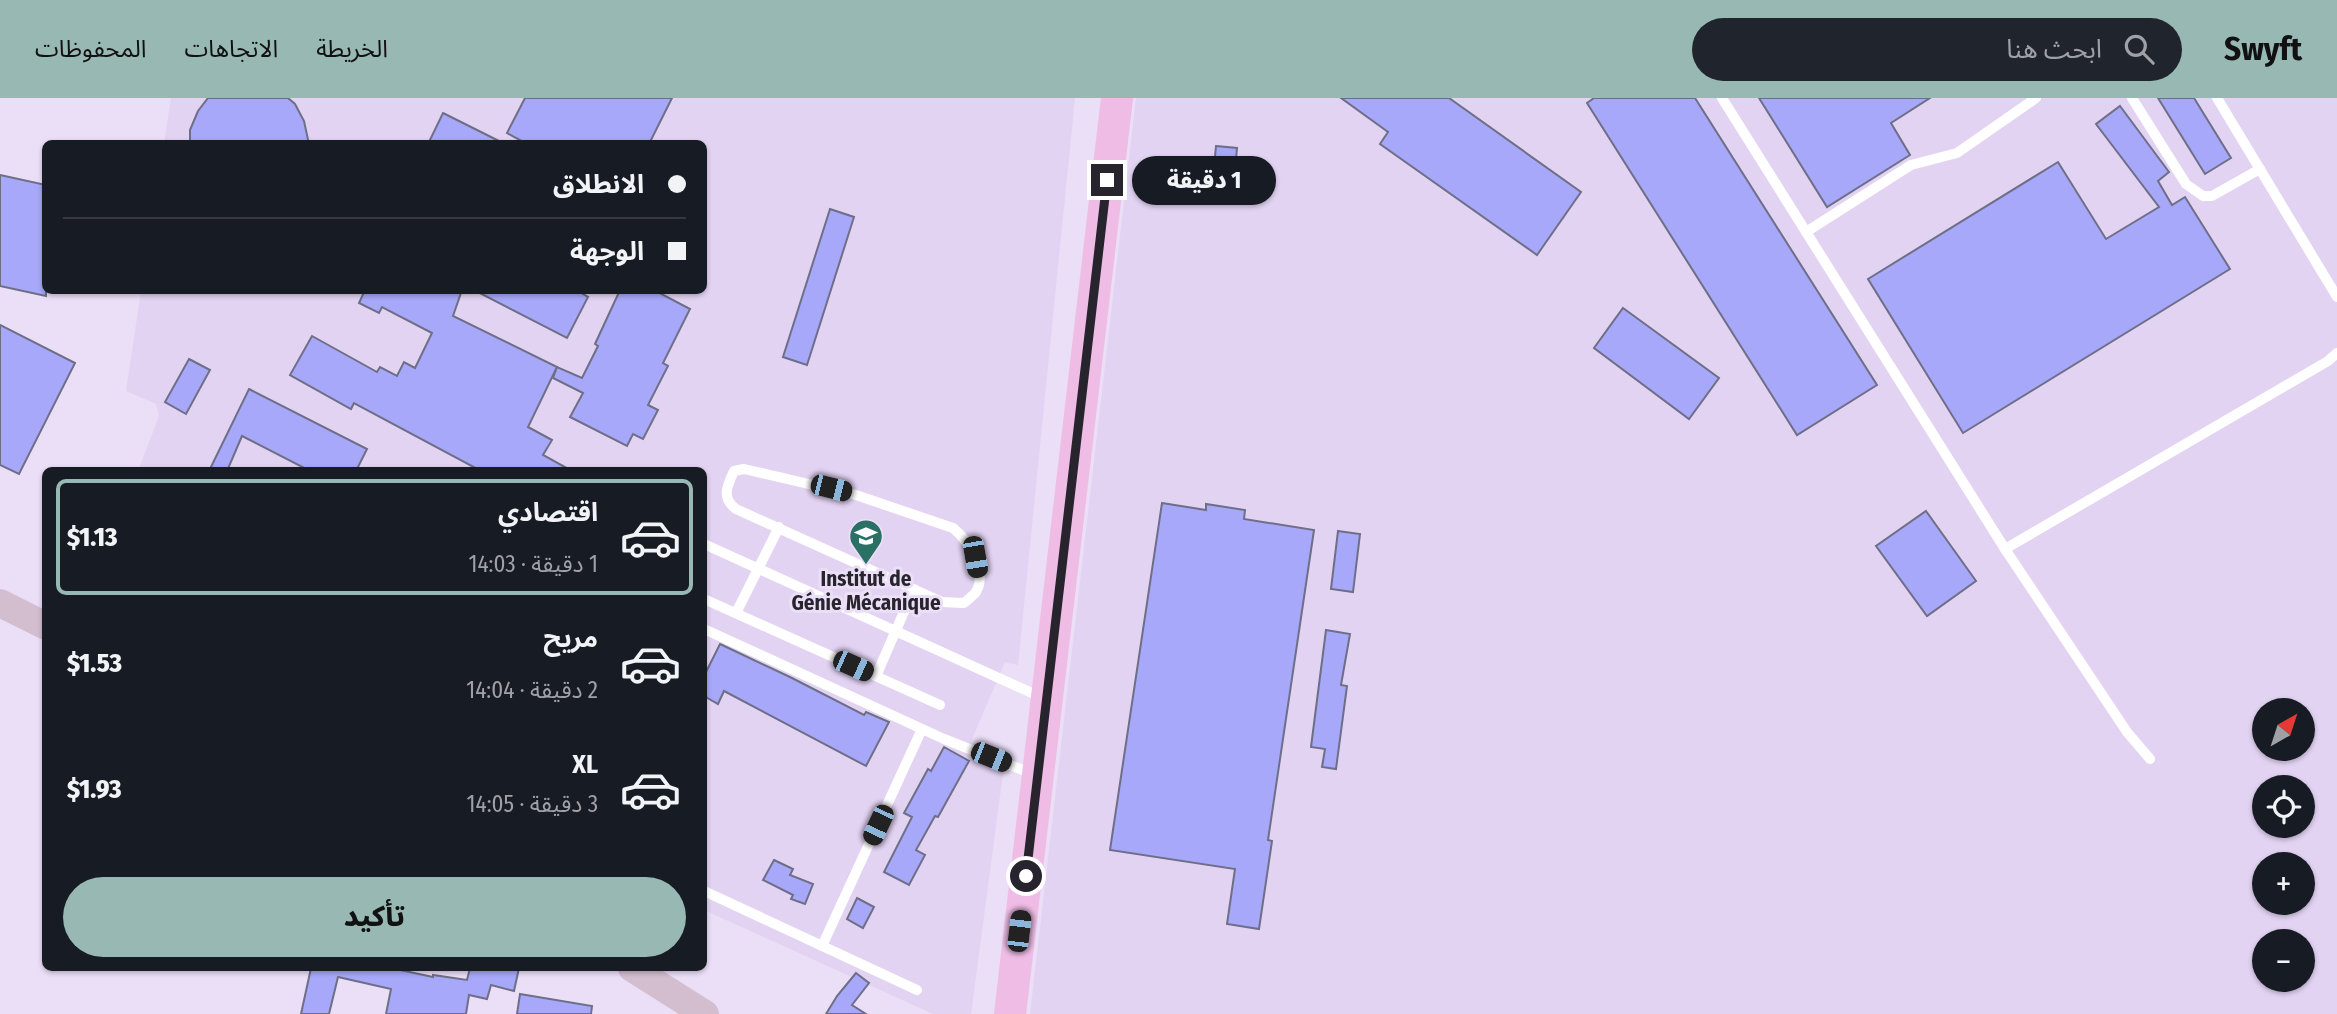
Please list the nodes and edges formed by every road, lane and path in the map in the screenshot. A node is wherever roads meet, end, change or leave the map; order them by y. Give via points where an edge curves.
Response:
1 (1117, 98) edge
2 (1722, 98) edge
3 (2036, 98) edge
4 (2132, 98) edge
5 (2217, 98) edge
6 (2260, 169) junction
7 (1806, 232) junction
8 (2337, 296) edge
9 (2337, 353) edge
10 (779, 527) junction
11 (707, 545) edge
12 (2005, 549) junction
13 (758, 570) junction
14 (914, 589) junction
15 (707, 599) edge
16 (0, 603) edge
17 (736, 613) junction
18 (42, 624) edge
19 (707, 630) edge
20 (895, 632) junction
21 (876, 676) junction
22 (1046, 700) junction
23 (940, 705) dead end
24 (922, 729) junction
25 (2150, 759) dead end
26 (1038, 776) junction
27 (707, 892) edge
28 (822, 946) junction
29 (637, 971) edge
30 (917, 990) dead end
31 (705, 1014) edge
32 (1010, 1014) edge

1 - 22 main road
2 - 7 lane
3 - 7 lane via 1956,153 1911,165
4 - 6 lane via 2186,184 2203,196 2212,196
5 - 6 lane
6 - 8 lane
7 - 12 lane
9 - 12 lane
10 - 13 lane
10 - 14 lane
10 - 14 lane via 729,503 727,486 734,471 757,470 856,495 953,528 975,557 976,592 958,604
11 - 13 lane
12 - 25 lane via 2127,732
13 - 17 lane
13 - 20 lane
14 - 20 lane
15 - 17 lane
16 - 18 street
17 - 21 lane
19 - 24 lane
20 - 21 lane
20 - 22 lane
21 - 23 lane
22 - 26 main road
24 - 26 lane
24 - 28 lane
26 - 32 main road
27 - 28 lane
28 - 30 lane
29 - 31 street

